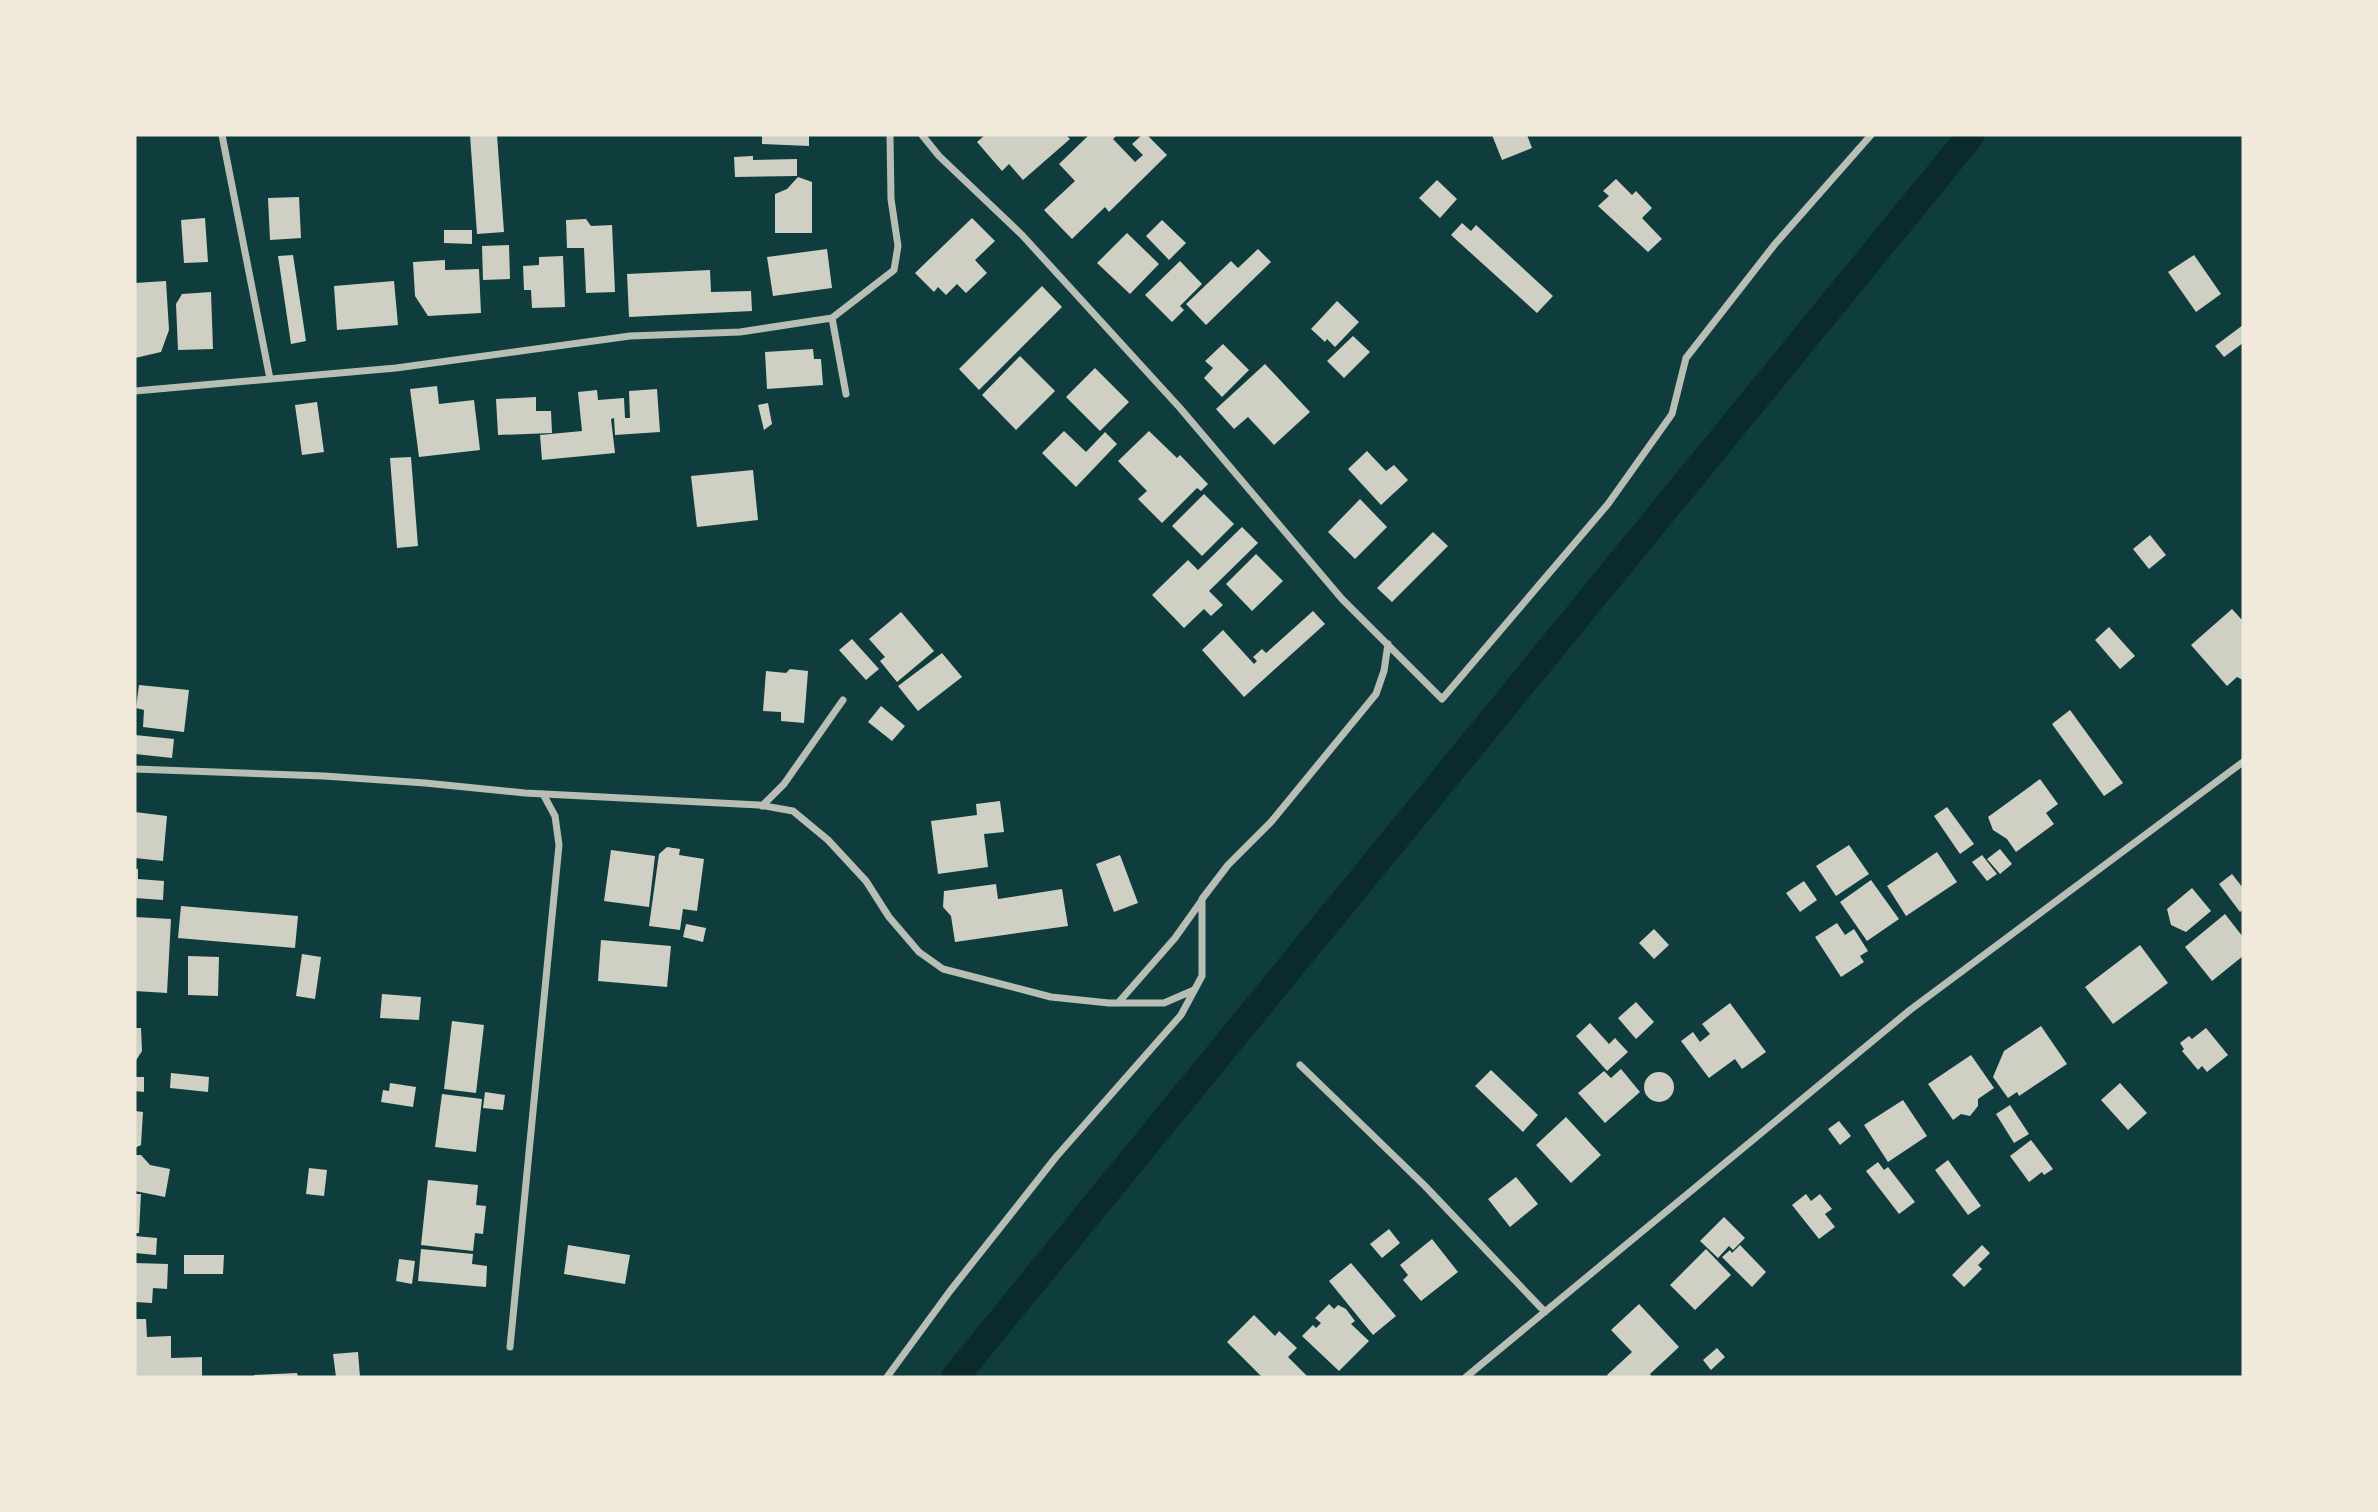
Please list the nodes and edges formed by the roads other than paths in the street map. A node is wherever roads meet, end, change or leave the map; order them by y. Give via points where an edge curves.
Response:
1 (222, 135) edge
2 (890, 135) edge
3 (922, 135) edge
4 (1871, 135) edge
5 (832, 318) junction
6 (270, 379) junction
7 (135, 391) edge
8 (846, 394) dead end
9 (1388, 644) junction
10 (843, 700) dead end
11 (2243, 762) edge
12 (135, 769) edge
13 (543, 794) junction
14 (762, 806) junction
15 (1202, 899) junction
16 (1195, 990) junction
17 (1118, 1003) junction
18 (1300, 1065) dead end
19 (1545, 1312) junction
20 (510, 1347) dead end
21 (887, 1377) edge
22 (1466, 1377) edge

1 - 6 street
2 - 5 street via 891,199 898,246 894,270
3 - 9 street via 1022,235 1180,408 1342,599
4 - 9 street via 1775,244 1686,358 1672,414 1608,504 1442,699
5 - 6 street via 740,332 629,336 396,368
5 - 8 street
6 - 7 street
9 - 15 street via 1376,694
10 - 14 street via 784,784
11 - 19 street via 1910,1010
12 - 13 street via 346,778
13 - 14 street
13 - 20 street via 555,816 559,845
14 - 17 street via 793,811 828,840 866,880 919,952 943,969 1051,997
15 - 16 street via 1202,976
15 - 17 street via 1175,938
16 - 17 street via 1164,1003
16 - 21 street via 1181,1015 1056,1157
18 - 19 street via 1425,1186
19 - 22 street

